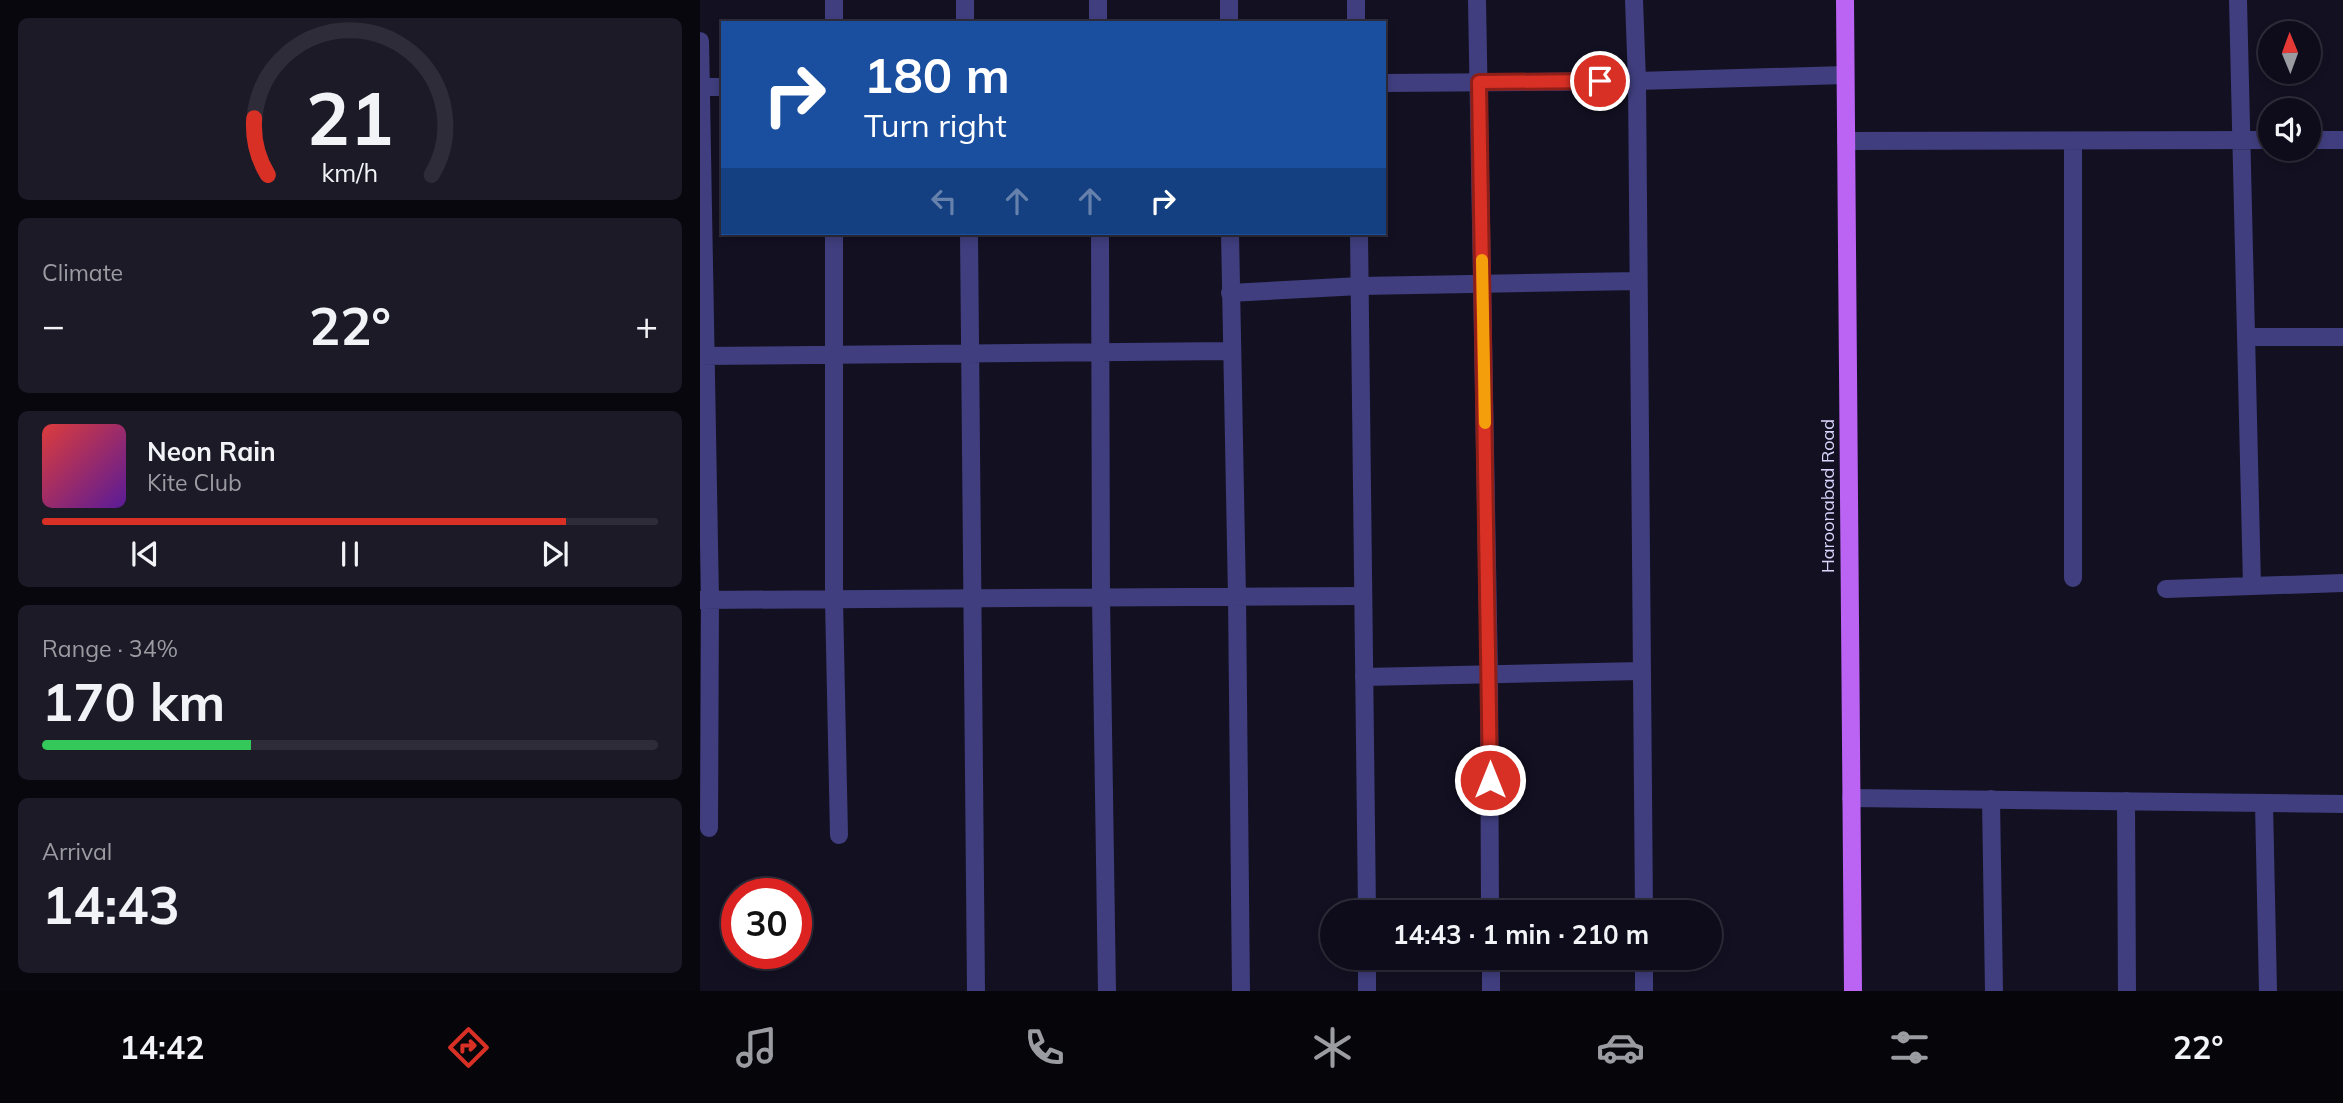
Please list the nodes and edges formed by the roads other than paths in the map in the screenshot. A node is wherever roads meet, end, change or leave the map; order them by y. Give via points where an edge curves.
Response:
1 (834, 0) edge
2 (965, 0) edge
3 (1098, 0) edge
4 (1229, 0) edge
5 (1356, 0) edge
6 (1477, 0) edge
7 (1634, 0) edge
8 (1845, 0) edge
9 (2238, 0) edge
10 (834, 21) edge
11 (965, 21) edge
12 (1098, 21) edge
13 (1230, 21) edge
14 (1356, 21) edge
15 (700, 41) edge
16 (1845, 75) junction
17 (1637, 81) junction
18 (1479, 82) junction
19 (1386, 83) edge
20 (700, 87) edge
21 (721, 87) edge
22 (2241, 140) junction
23 (2258, 140) edge
24 (2321, 140) edge
25 (2343, 140) edge
26 (1846, 141) junction
27 (2073, 141) junction
28 (834, 235) edge
29 (969, 235) edge
30 (1100, 235) edge
31 (1230, 235) edge
32 (1359, 235) edge
33 (1639, 281) junction
34 (1482, 285) junction
35 (1360, 286) junction
36 (1230, 293) junction
37 (2246, 337) junction
38 (2343, 337) edge
39 (1231, 351) junction
40 (1100, 352) junction
41 (970, 354) junction
42 (834, 355) junction
43 (703, 356) edge
44 (2073, 578) dead end
45 (2343, 583) edge
46 (2252, 586) junction
47 (2166, 589) dead end
48 (1237, 597) junction
49 (1363, 597) junction
50 (1101, 598) junction
51 (974, 599) junction
52 (705, 600) edge
53 (834, 600) junction
54 (1642, 671) junction
55 (1489, 675) junction
56 (1364, 677) junction
57 (1851, 798) junction
58 (1991, 799) junction
59 (2126, 801) junction
60 (2264, 803) junction
61 (2343, 804) edge
62 (709, 828) dead end
63 (839, 835) dead end
64 (1367, 900) edge
65 (1490, 900) edge
66 (1644, 900) edge
67 (1367, 970) edge
68 (1490, 970) edge
69 (1644, 970) edge
70 (976, 991) edge
71 (1107, 991) edge
72 (1241, 991) edge
73 (1367, 991) edge
74 (1491, 991) edge
75 (1644, 991) edge
76 (1853, 991) edge
77 (1994, 991) edge
78 (2127, 991) edge
79 (2268, 991) edge

1 - 10 street
2 - 11 street
3 - 12 street
4 - 13 street
5 - 14 street
6 - 18 street
7 - 17 street
8 - 16 main road, Haroonabad Road
9 - 22 street
15 - 20 street
16 - 17 street
16 - 26 main road, Haroonabad Road
17 - 18 street
17 - 33 street
18 - 19 street
18 - 34 street
20 - 21 street
20 - 43 street
22 - 23 street
22 - 27 street
22 - 37 street
24 - 25 street
26 - 27 street
26 - 57 main road, Haroonabad Road
27 - 44 street
28 - 42 street
29 - 41 street
30 - 40 street
31 - 36 street
32 - 35 street
33 - 34 street
33 - 54 street
34 - 35 street
34 - 55 street
35 - 36 street
35 - 49 street
36 - 39 street
37 - 38 street
37 - 46 street
39 - 40 street
39 - 48 street
40 - 41 street
40 - 50 street
41 - 42 street
41 - 51 street
42 - 43 street
42 - 53 street
43 - 52 street
45 - 46 street
46 - 47 street
48 - 49 street
48 - 50 street
48 - 72 street
49 - 56 street
50 - 51 street
50 - 71 street
51 - 53 street
51 - 70 street
52 - 53 street
52 - 62 street
53 - 63 street
54 - 55 street
54 - 66 street
55 - 56 street
55 - 65 street
56 - 64 street
57 - 58 street
57 - 76 main road, Haroonabad Road
58 - 59 street
58 - 77 street
59 - 60 street
59 - 78 street
60 - 61 street
60 - 79 street
67 - 73 street
68 - 74 street
69 - 75 street

